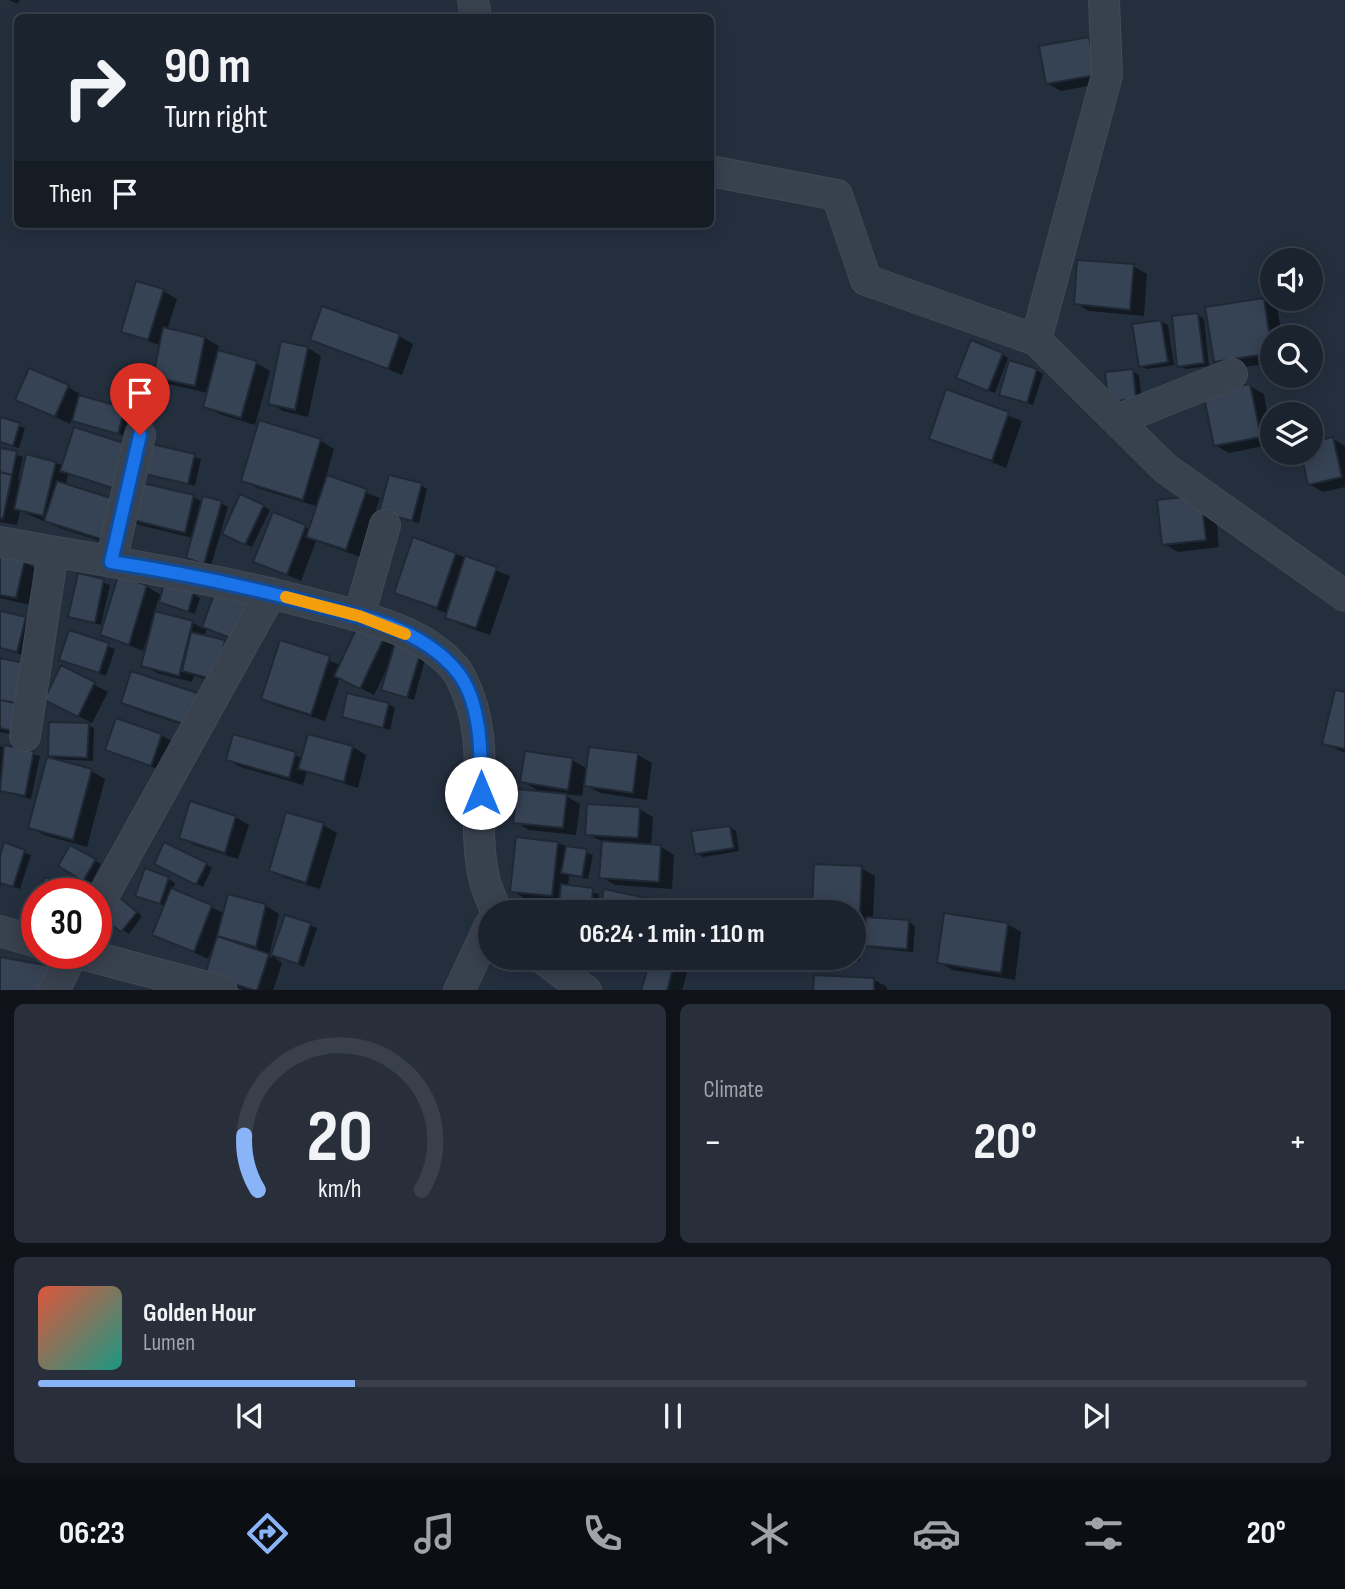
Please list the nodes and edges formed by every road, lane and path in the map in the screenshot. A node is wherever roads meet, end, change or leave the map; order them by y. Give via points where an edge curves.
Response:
1 (1104, 0) edge
2 (714, 172) edge
3 (1036, 340) junction
4 (1232, 374) dead end
5 (1116, 420) junction
6 (140, 435) dead end
7 (385, 525) dead end
8 (0, 542) edge
9 (53, 552) junction
10 (111, 562) junction
11 (271, 593) junction
12 (1345, 596) edge
13 (359, 616) junction
14 (25, 736) dead end
15 (112, 880) edge
16 (492, 900) edge
17 (0, 932) edge
18 (21, 938) edge
19 (478, 950) edge
20 (112, 962) edge
21 (64, 969) edge
22 (559, 970) edge
23 (54, 990) edge
24 (222, 990) edge
25 (459, 990) edge
26 (586, 990) edge

1 - 3 street via 1107,75
2 - 3 street via 837,195 866,281
3 - 5 street
4 - 5 street
5 - 12 street via 1165,468
6 - 10 street
7 - 13 street
8 - 9 street
9 - 10 street
9 - 14 street
10 - 11 street
11 - 13 street
11 - 15 street
13 - 16 street via 418,639 460,676 481,743 481,842
17 - 18 street
19 - 25 street
20 - 24 street
21 - 23 street
22 - 26 street

